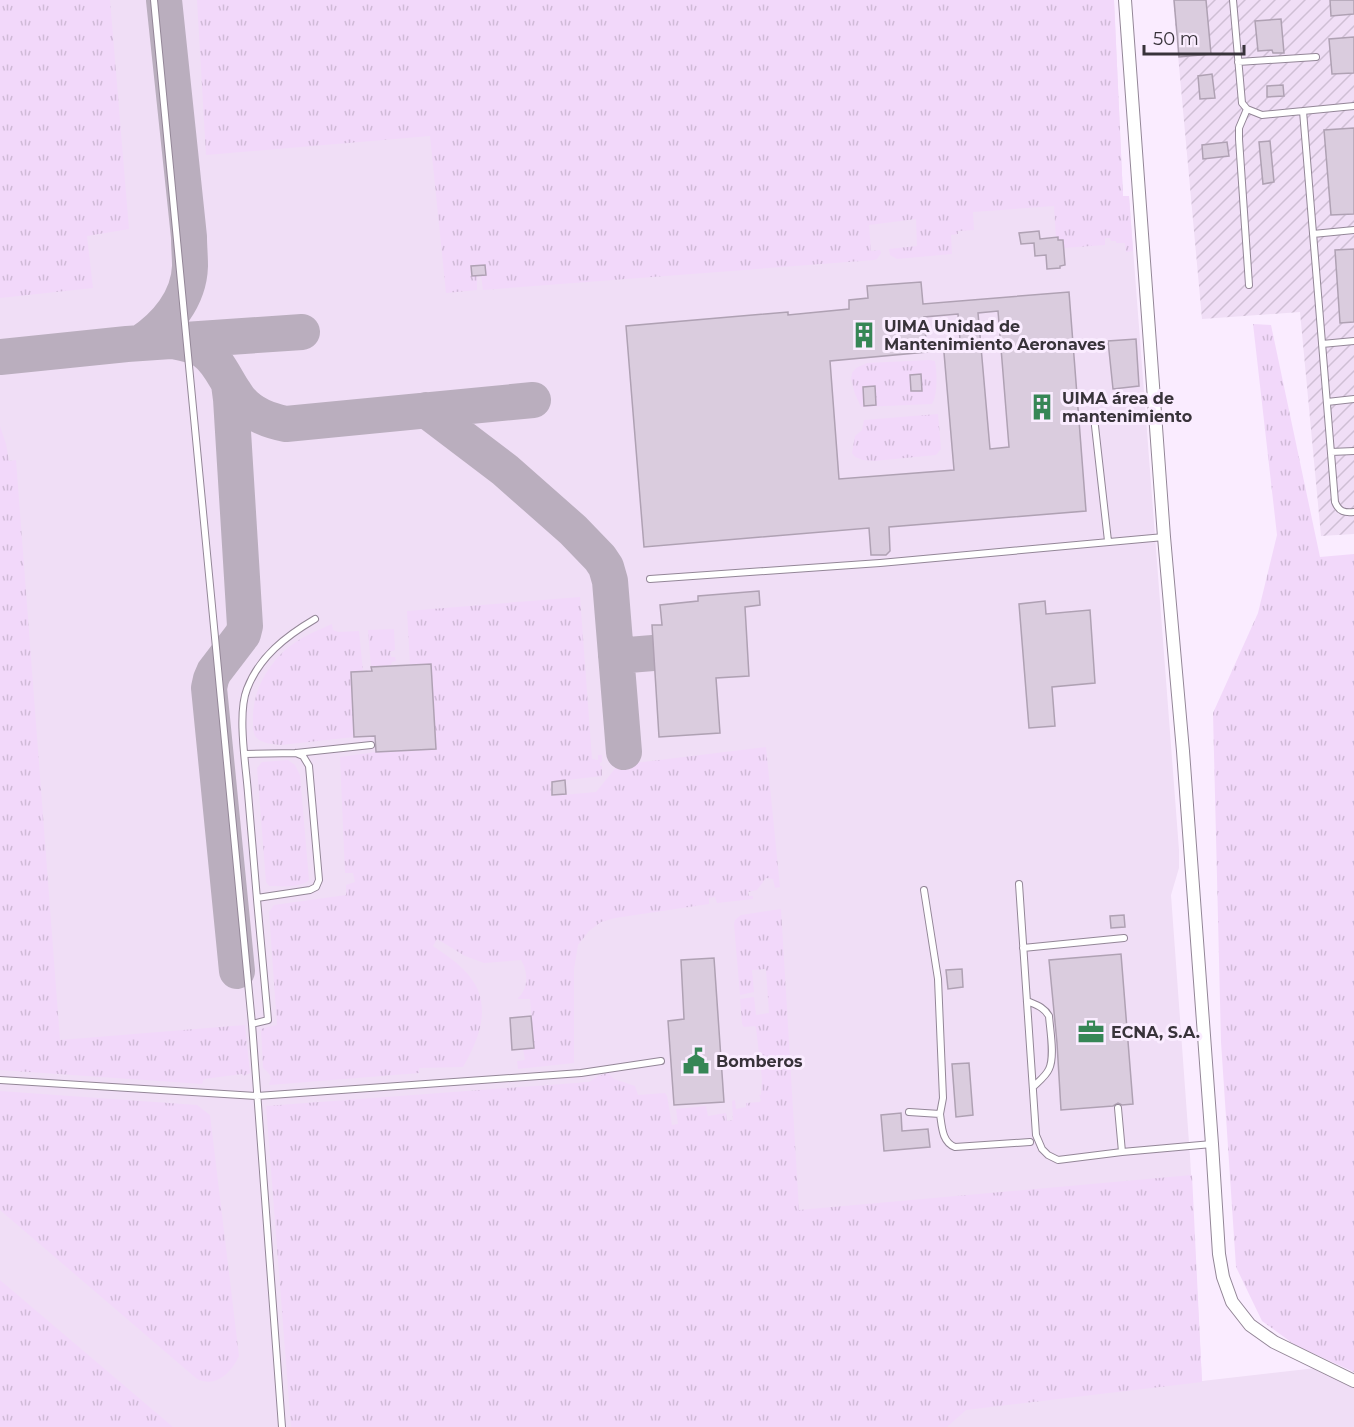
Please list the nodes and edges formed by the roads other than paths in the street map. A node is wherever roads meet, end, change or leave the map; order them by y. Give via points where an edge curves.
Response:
1 (154, 0) edge
2 (1125, 0) edge
3 (1233, 0) edge
4 (1316, 57) dead end
5 (1238, 62) junction
6 (1354, 106) edge
7 (1247, 109) junction
8 (1303, 111) junction
9 (1354, 230) edge
10 (1313, 234) junction
11 (1248, 285) dead end
12 (1354, 341) edge
13 (1322, 344) junction
14 (1354, 399) edge
15 (1327, 402) junction
16 (1095, 426) dead end
17 (1354, 451) edge
18 (1331, 452) junction
19 (1354, 512) edge
20 (1164, 537) junction
21 (1108, 541) junction
22 (650, 579) dead end
23 (315, 619) dead end
24 (371, 745) dead end
25 (319, 751) junction
26 (296, 753) junction
27 (245, 754) junction
28 (310, 772) junction
29 (1018, 884) dead end
30 (924, 890) dead end
31 (257, 897) junction
32 (1124, 938) dead end
33 (1023, 948) junction
34 (1027, 1001) junction
35 (252, 1024) junction
36 (661, 1061) dead end
37 (0, 1080) edge
38 (1033, 1087) junction
39 (257, 1096) junction
40 (1118, 1108) dead end
41 (909, 1112) dead end
42 (940, 1114) junction
43 (1036, 1135) junction
44 (1030, 1142) junction
45 (1212, 1144) junction
46 (1042, 1149) junction
47 (1122, 1152) junction
48 (1354, 1381) edge
49 (282, 1427) edge

1 - 35 lane
2 - 20 street
3 - 5 lane
4 - 5 lane
5 - 7 lane via 1242,103
6 - 8 lane
7 - 8 lane via 1262,115
7 - 11 lane via 1239,139
8 - 10 lane
9 - 10 lane
10 - 13 lane
12 - 13 lane
13 - 15 lane
14 - 15 lane
15 - 18 lane
16 - 21 lane
17 - 18 lane
18 - 19 lane via 1337,508
20 - 21 lane
20 - 45 street via 1184,751
21 - 22 lane via 880,563
23 - 27 lane via 295,630 265,658 246,690 242,707
24 - 25 lane
25 - 26 lane
25 - 28 lane via 312,759
26 - 27 lane
26 - 28 lane via 306,759
27 - 31 lane
28 - 31 lane via 319,880 310,890
29 - 33 lane
30 - 42 lane via 938,979 943,1098
31 - 35 lane via 268,1020
32 - 33 lane
33 - 34 lane
34 - 38 lane
34 - 38 lane via 1049,1016 1052,1060 1046,1074
35 - 39 lane
36 - 39 lane via 581,1073
37 - 39 lane
38 - 43 lane
39 - 49 lane
40 - 47 lane
41 - 42 lane
42 - 44 lane via 944,1138 951,1146
43 - 44 lane
43 - 46 lane
44 - 46 lane
45 - 47 lane
45 - 48 street via 1219,1254 1232,1302 1250,1325 1274,1342
46 - 47 lane via 1058,1160

